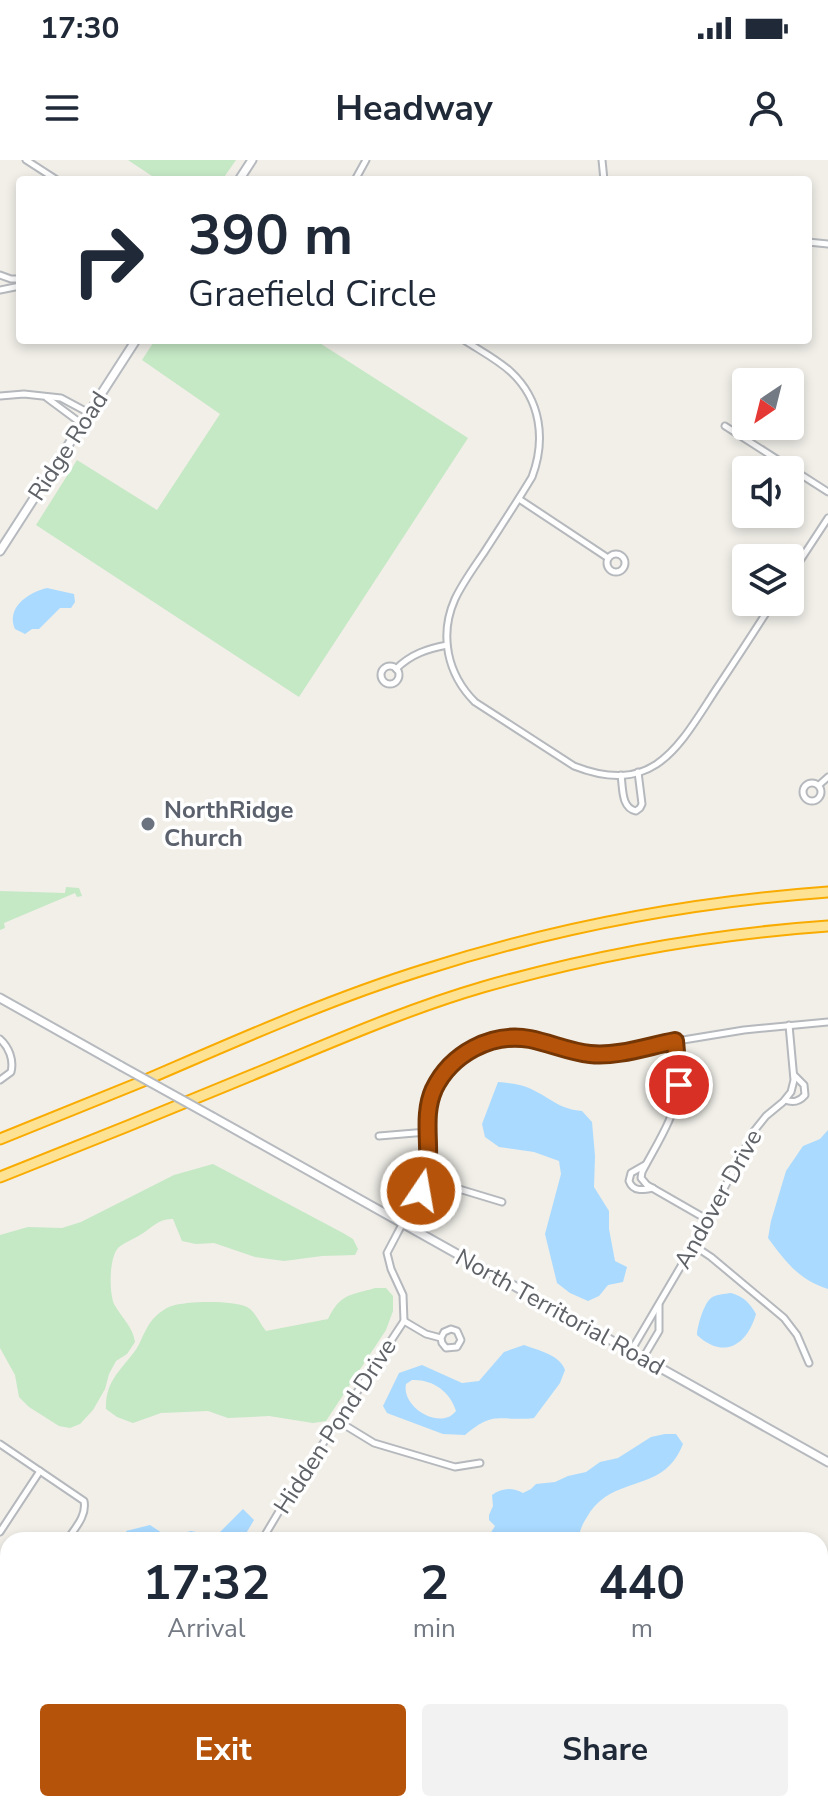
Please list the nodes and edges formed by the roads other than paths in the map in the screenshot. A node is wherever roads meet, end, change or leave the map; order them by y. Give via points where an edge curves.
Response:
1 (26, 160) edge
2 (51, 176) edge
3 (133, 344) edge
4 (470, 344) edge
5 (0, 396) edge
6 (46, 398) junction
7 (89, 413) junction
8 (82, 424) junction
9 (725, 426) dead end
10 (828, 492) edge
11 (519, 499) junction
12 (828, 518) edge
13 (0, 551) edge
14 (804, 555) edge
15 (608, 558) dead end
16 (764, 616) edge
17 (447, 645) junction
18 (396, 669) dead end
19 (638, 772) junction
20 (621, 775) junction
21 (828, 777) edge
22 (819, 785) dead end
23 (828, 892) edge
24 (828, 926) edge
25 (0, 998) edge
26 (828, 1022) edge
27 (789, 1025) junction
28 (0, 1039) edge
29 (675, 1041) junction
30 (794, 1075) junction
31 (0, 1080) edge
32 (785, 1100) junction
33 (427, 1132) junction
34 (379, 1136) dead end
35 (0, 1139) edge
36 (646, 1165) junction
37 (0, 1177) edge
38 (426, 1179) junction
39 (653, 1188) junction
40 (502, 1202) dead end
41 (708, 1220) junction
42 (403, 1223) junction
43 (693, 1245) junction
44 (658, 1304) junction
45 (404, 1321) junction
46 (441, 1338) dead end
47 (631, 1352) junction
48 (643, 1358) junction
49 (809, 1363) dead end
50 (338, 1421) junction
51 (0, 1444) edge
52 (828, 1462) edge
53 (480, 1463) dead end
54 (40, 1471) junction
55 (0, 1532) edge
56 (72, 1532) edge
57 (267, 1532) edge

1 - 2 street
3 - 7 main road, Ridge Road
4 - 11 street via 512,373 534,407 540,452
5 - 6 street
6 - 7 street via 61,398
6 - 8 street
7 - 8 main road, Ridge Road
8 - 13 main road, Ridge Road
9 - 10 street
11 - 15 street
11 - 17 street via 456,596
12 - 14 street
16 - 19 street via 683,740 663,760
17 - 18 street via 420,652
17 - 20 street via 457,680 481,707 574,766
19 - 20 street
19 - 20 street via 642,804 636,811 626,805
21 - 22 street
23 - 35 highway via 649,915 424,969
24 - 37 highway via 687,942 482,987 341,1038
25 - 42 main road, North Territorial Road, bridge
26 - 27 street
27 - 29 street
27 - 30 street, Andover Drive
28 - 31 street via 12,1063 11,1072
29 - 33 street via 598,1054 522,1038 487,1042 455,1060 442,1076 429,1103
29 - 36 street via 677,1095
30 - 32 street, Andover Drive
30 - 32 street, Andover Drive via 805,1093 798,1101
32 - 41 street, Andover Drive via 754,1131
33 - 34 street
33 - 38 street
36 - 39 street via 642,1180
36 - 39 street via 631,1173 629,1181 638,1190
38 - 40 street
38 - 42 street, Hidden Pond Drive
39 - 41 street
41 - 43 street, Andover Drive
42 - 45 street, Hidden Pond Drive via 387,1253 403,1295
42 - 47 main road, North Territorial Road
43 - 44 street, Andover Drive
43 - 49 street via 784,1318
44 - 47 street, Andover Drive
44 - 48 street, Andover Drive via 659,1331
45 - 46 street
45 - 50 street, Hidden Pond Drive
47 - 48 main road, North Territorial Road
48 - 52 main road, North Territorial Road
50 - 53 street via 374,1443 455,1467
50 - 57 street, Hidden Pond Drive
51 - 54 street
54 - 55 street
54 - 56 street via 86,1504

